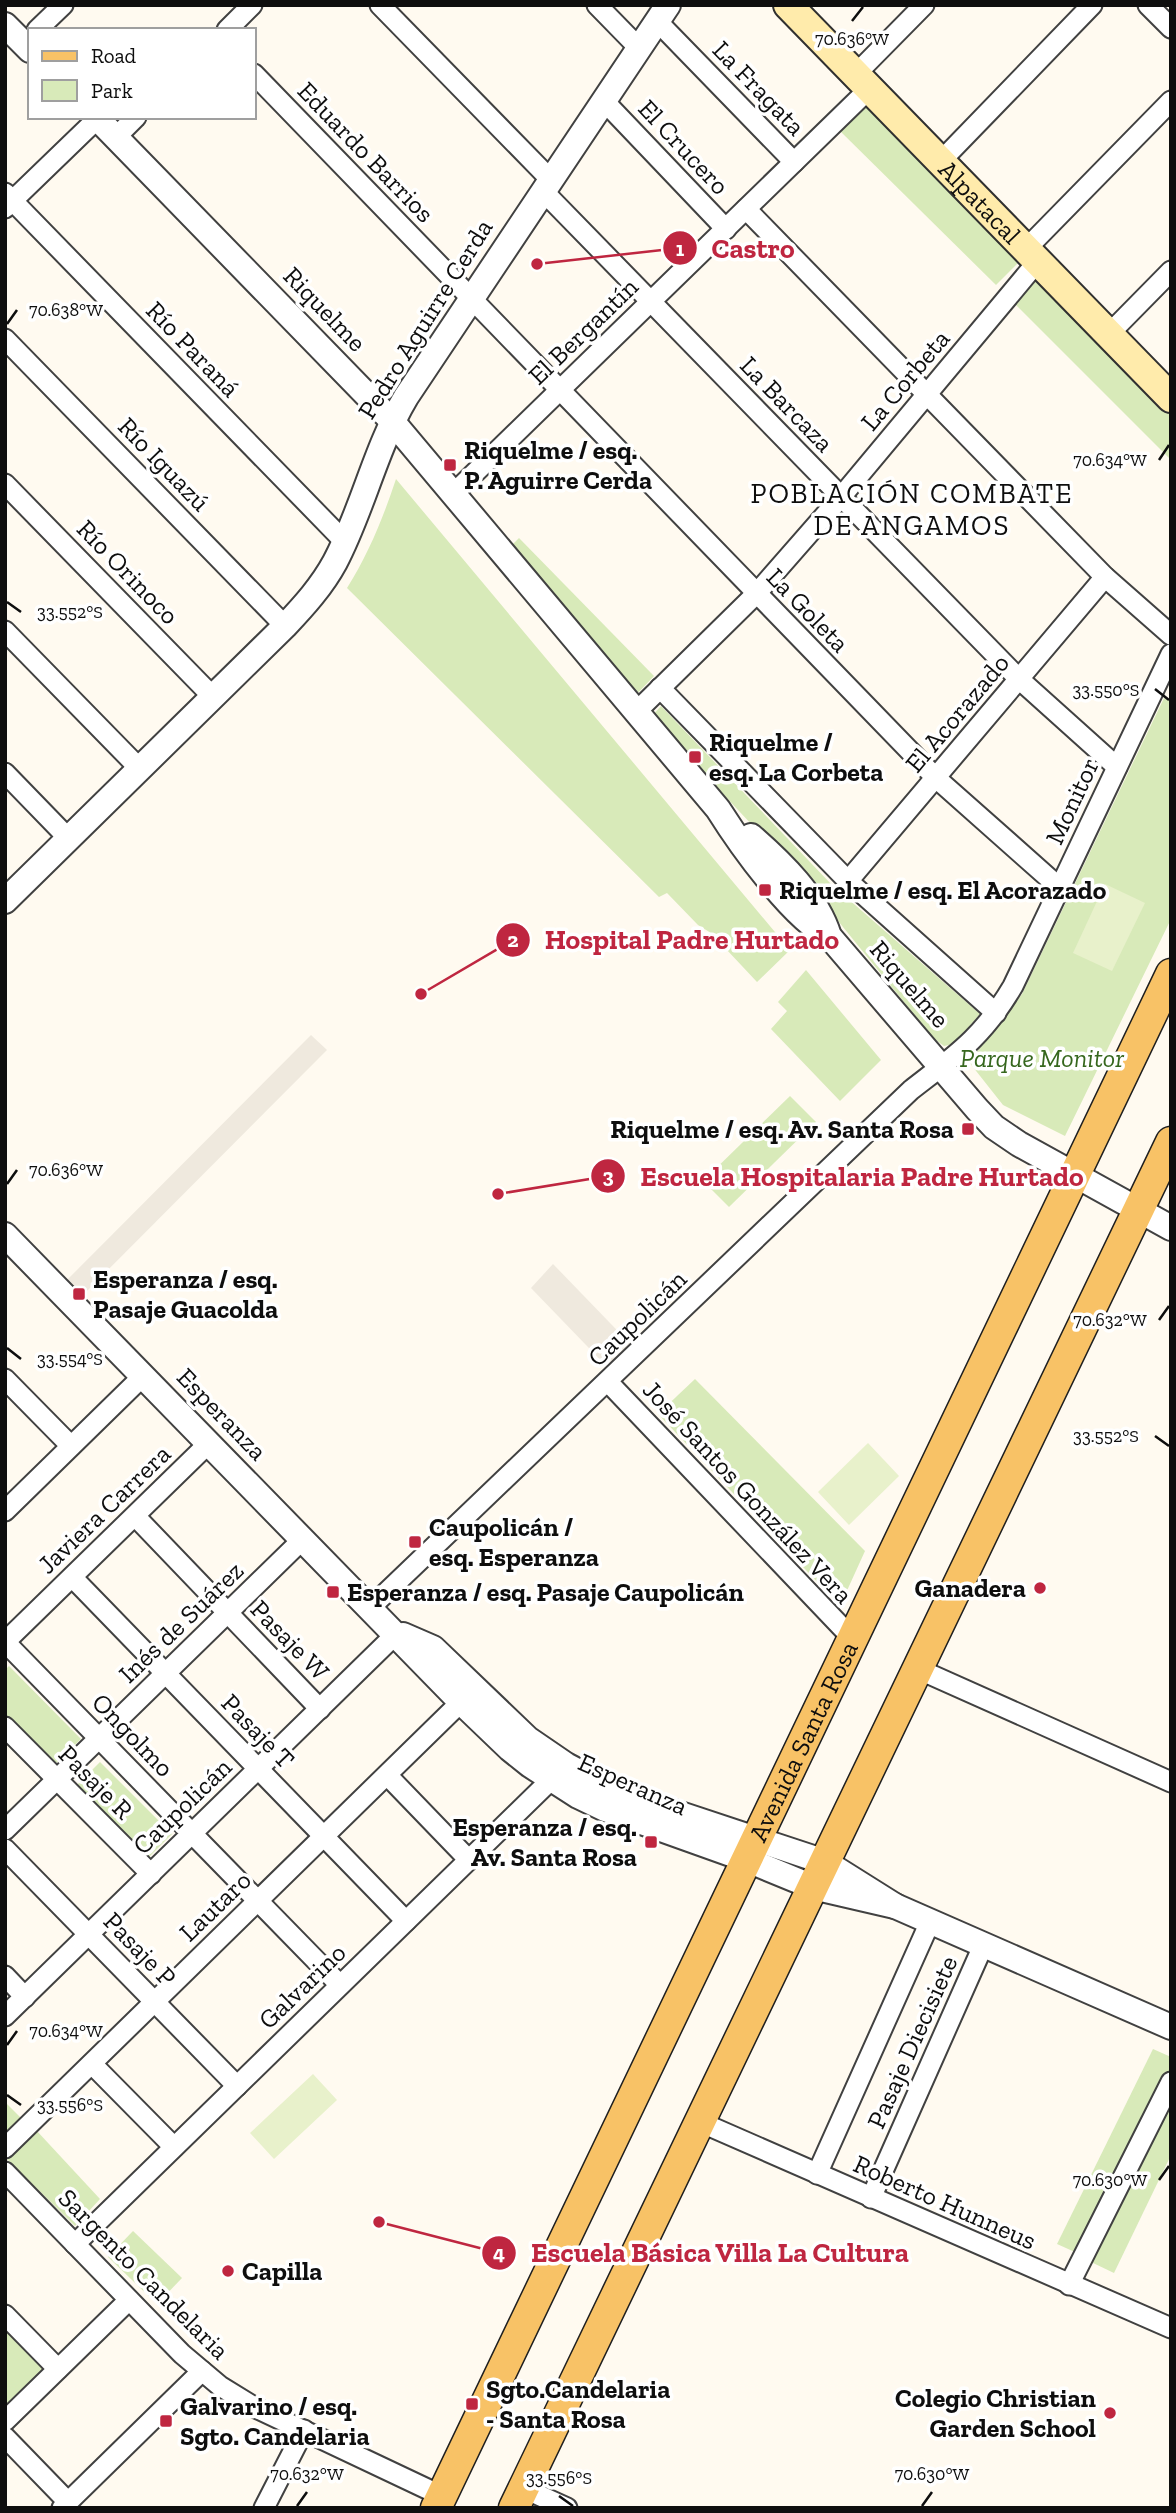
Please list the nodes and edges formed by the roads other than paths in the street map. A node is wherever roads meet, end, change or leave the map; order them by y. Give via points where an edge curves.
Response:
1 (63, 5) edge
2 (253, 5) edge
3 (380, 5) edge
4 (597, 5) edge
5 (788, 5) edge
6 (924, 5) edge
7 (1092, 5) edge
8 (1148, 5) edge
9 (662, 13) edge
10 (5, 25) edge
11 (41, 28) edge
12 (229, 28) edge
13 (1171, 28) edge
14 (28, 39) edge
15 (639, 48) junction
16 (256, 76) edge
17 (862, 82) junction
18 (604, 100) junction
19 (1171, 101) edge
20 (95, 119) edge
21 (97, 119) edge
22 (134, 119) edge
23 (115, 138) junction
24 (794, 162) junction
25 (940, 162) junction
26 (547, 186) junction
27 (8, 201) edge
28 (746, 209) junction
29 (726, 229) junction
30 (1032, 255) junction
31 (1171, 271) edge
32 (470, 298) junction
33 (651, 302) junction
34 (1109, 334) junction
35 (5, 339) edge
36 (560, 390) junction
37 (927, 394) junction
38 (1171, 398) edge
39 (392, 421) junction
40 (5, 484) edge
41 (453, 494) junction
42 (841, 497) junction
43 (344, 541) junction
44 (1105, 577) junction
45 (756, 594) junction
46 (285, 626) junction
47 (5, 631) edge
48 (1171, 635) edge
49 (1171, 654) edge
50 (1019, 680) junction
51 (660, 688) junction
52 (213, 697) junction
53 (636, 712) junction
54 (1117, 767) junction
55 (140, 769) junction
56 (5, 773) edge
57 (936, 778) junction
58 (69, 839) junction
59 (848, 881) junction
60 (1060, 888) junction
61 (5, 901) edge
62 (1171, 974) edge
63 (996, 1013) junction
64 (941, 1067) junction
65 (1171, 1142) edge
66 (1075, 1173) junction
67 (1138, 1210) junction
68 (1171, 1228) edge
69 (6, 1236) edge
70 (143, 1376) junction
71 (5, 1379) edge
72 (608, 1382) junction
73 (209, 1443) junction
74 (71, 1446) junction
75 (6, 1508) edge
76 (135, 1516) junction
77 (303, 1539) junction
78 (72, 1577) junction
79 (370, 1608) junction
80 (228, 1613) junction
81 (396, 1634) junction
82 (852, 1638) junction
83 (5, 1642) edge
84 (918, 1669) junction
85 (166, 1673) junction
86 (461, 1702) junction
87 (320, 1709) junction
88 (5, 1727) edge
89 (99, 1738) junction
90 (258, 1769) junction
91 (559, 1772) junction
92 (387, 1775) junction
93 (57, 1780) junction
94 (1171, 1782) edge
95 (5, 1830) edge
96 (192, 1833) junction
97 (324, 1836) junction
98 (5, 1849) edge
99 (750, 1849) junction
100 (469, 1860) junction
101 (151, 1874) junction
102 (819, 1875) junction
103 (258, 1901) junction
104 (407, 1921) junction
105 (930, 1922) junction
106 (89, 1934) junction
107 (983, 1946) junction
108 (5, 1976) edge
109 (340, 1985) junction
110 (25, 1997) junction
111 (155, 2002) junction
112 (5, 2016) edge
113 (1171, 2027) edge
114 (92, 2064) junction
115 (1171, 2082) edge
116 (237, 2086) junction
117 (700, 2122) junction
118 (174, 2147) junction
119 (5, 2148) edge
120 (5, 2172) edge
121 (817, 2174) junction
122 (871, 2198) junction
123 (75, 2244) junction
124 (1069, 2285) junction
125 (129, 2300) junction
126 (5, 2315) edge
127 (1171, 2328) edge
128 (58, 2369) junction
129 (202, 2371) junction
130 (5, 2421) edge
131 (304, 2430) junction
132 (5, 2437) edge
133 (519, 2498) edge
134 (439, 2502) edge
135 (65, 2505) edge
136 (264, 2508) edge
137 (568, 2508) edge

1 - 11 street
2 - 12 street
3 - 26 street, La Barcaza
4 - 15 street
5 - 17 main road, Alpatacal
6 - 17 street, El Bergantín
7 - 25 street
8 - 13 street
9 - 15 street, Pedro Aguirre Cerda
9 - 24 street, La Fragata
10 - 14 street
15 - 18 street, Pedro Aguirre Cerda
16 - 32 street, Eduardo Barrios
17 - 24 street, El Bergantín
17 - 25 main road, Alpatacal
18 - 26 street, Pedro Aguirre Cerda
18 - 29 street, El Crucero
19 - 30 street, La Corbeta
20 - 27 street
21 - 23 street, Riquelme
22 - 23 street
23 - 39 street, Riquelme
24 - 28 street, El Bergantín
25 - 30 main road, Alpatacal
26 - 32 street, Pedro Aguirre Cerda
26 - 33 street, La Barcaza
27 - 43 street, Río Paraná
28 - 29 street, El Bergantín
28 - 37 street, El Crucero
29 - 33 street, El Bergantín
30 - 34 main road, Alpatacal
30 - 37 street, La Corbeta
31 - 34 street
32 - 36 street, La Goleta
32 - 39 street, Pedro Aguirre Cerda
33 - 36 street, El Bergantín
33 - 42 street, La Barcaza
34 - 38 main road, Alpatacal
35 - 46 street, Río Iguazú
36 - 41 street, El Bergantín
36 - 45 street, La Goleta
37 - 42 street, La Corbeta
37 - 44 street, El Crucero
39 - 41 street, Riquelme
39 - 43 street, Pedro Aguirre Cerda
40 - 52 street, Río Orinoco
41 - 53 street, Riquelme
42 - 45 street, La Corbeta
42 - 50 street, La Barcaza
43 - 46 street, Pedro Aguirre Cerda via 318,588
44 - 48 street, El Crucero
44 - 50 street, El Acorazado
45 - 51 street, La Corbeta
45 - 57 street, La Goleta
46 - 52 street, Pedro Aguirre Cerda
47 - 55 street
49 - 54 street, Monitor
50 - 54 street, La Barcaza
50 - 57 street, El Acorazado
51 - 53 street, La Corbeta
51 - 59 street, Riquelme
52 - 55 street, Pedro Aguirre Cerda
53 - 64 street, Riquelme via 718,809 753,859 810,925 830,936
54 - 60 street, Monitor
55 - 58 street, Pedro Aguirre Cerda
56 - 58 street
57 - 59 street, El Acorazado
57 - 60 street, La Goleta
58 - 61 street, Pedro Aguirre Cerda
59 - 63 street, Riquelme
60 - 63 street, Monitor
62 - 66 main road, Avenida Santa Rosa
63 - 64 street, Monitor via 984,1030
64 - 66 street, Riquelme via 994,1126
64 - 72 street, Caupolicán via 911,1090
65 - 67 main road
66 - 67 street, Riquelme
66 - 82 main road, Avenida Santa Rosa
67 - 68 street, Riquelme
67 - 84 main road
69 - 70 street, Esperanza
70 - 73 street, Esperanza
70 - 74 street
71 - 74 street
72 - 79 street, Caupolicán
72 - 82 street, José Santos González Vera
73 - 76 street, Javiera Carrera
73 - 77 street, Esperanza
74 - 75 street
76 - 78 street, Javiera Carrera
76 - 80 street, Pasaje W
77 - 79 street, Esperanza
77 - 80 street, Inés de Suárez
78 - 83 street, Javiera Carrera
78 - 85 street, Pasaje T
79 - 81 street, Esperanza
80 - 85 street, Inés de Suárez
80 - 87 street, Pasaje W
81 - 86 street, Esperanza
81 - 87 street, Caupolicán
81 - 91 street, Esperanza via 433,1648
82 - 99 main road, Avenida Santa Rosa
83 - 89 street, Ongolmo
84 - 94 street
84 - 102 main road
85 - 89 street, Inés de Suárez
85 - 90 street, Pasaje T
86 - 91 street, Esperanza via 510,1749
86 - 92 street, Lautaro
87 - 90 street, Caupolicán
88 - 93 street, Pasaje R
89 - 93 street, Inés de Suárez
89 - 96 street, Ongolmo
90 - 96 street, Caupolicán
90 - 97 street, Pasaje T
91 - 99 street, Esperanza via 631,1797
91 - 100 street, Galvarino
92 - 97 street, Lautaro
92 - 100 street
93 - 95 street, Inés de Suárez
93 - 101 street, Pasaje R
96 - 101 street, Caupolicán
96 - 103 street, Ongolmo
97 - 103 street, Lautaro
97 - 104 street, Pasaje T
98 - 106 street, Pasaje P
99 - 102 street, Esperanza
99 - 134 main road, Avenida Santa Rosa
100 - 104 street, Galvarino
101 - 106 street, Caupolicán
102 - 105 street, Esperanza
102 - 117 main road
103 - 109 street, Ongolmo
103 - 111 street, Lautaro
104 - 109 street, Galvarino
105 - 107 street, Esperanza
105 - 121 street
106 - 110 street, Caupolicán
106 - 111 street, Pasaje P
107 - 113 street, Esperanza
107 - 122 street, Pasaje Diecisiete
108 - 110 street
109 - 116 street, Galvarino
110 - 112 street, Caupolicán
111 - 114 street, Lautaro
111 - 116 street, Pasaje P
114 - 118 street
114 - 119 street, Lautaro
115 - 124 street
116 - 118 street, Galvarino
117 - 121 street, Roberto Hunneus
117 - 133 main road
118 - 123 street, Galvarino
120 - 123 street, Sargento Candelaria
121 - 122 street, Roberto Hunneus
122 - 124 street, Roberto Hunneus
123 - 125 street, Sargento Candelaria
124 - 127 street, Roberto Hunneus
125 - 128 street
125 - 129 street, Sargento Candelaria
126 - 128 street
128 - 130 street
129 - 131 street, Sargento Candelaria via 236,2396
129 - 135 street
131 - 134 street, Sargento Candelaria
131 - 136 street
132 - 135 street
133 - 137 street

